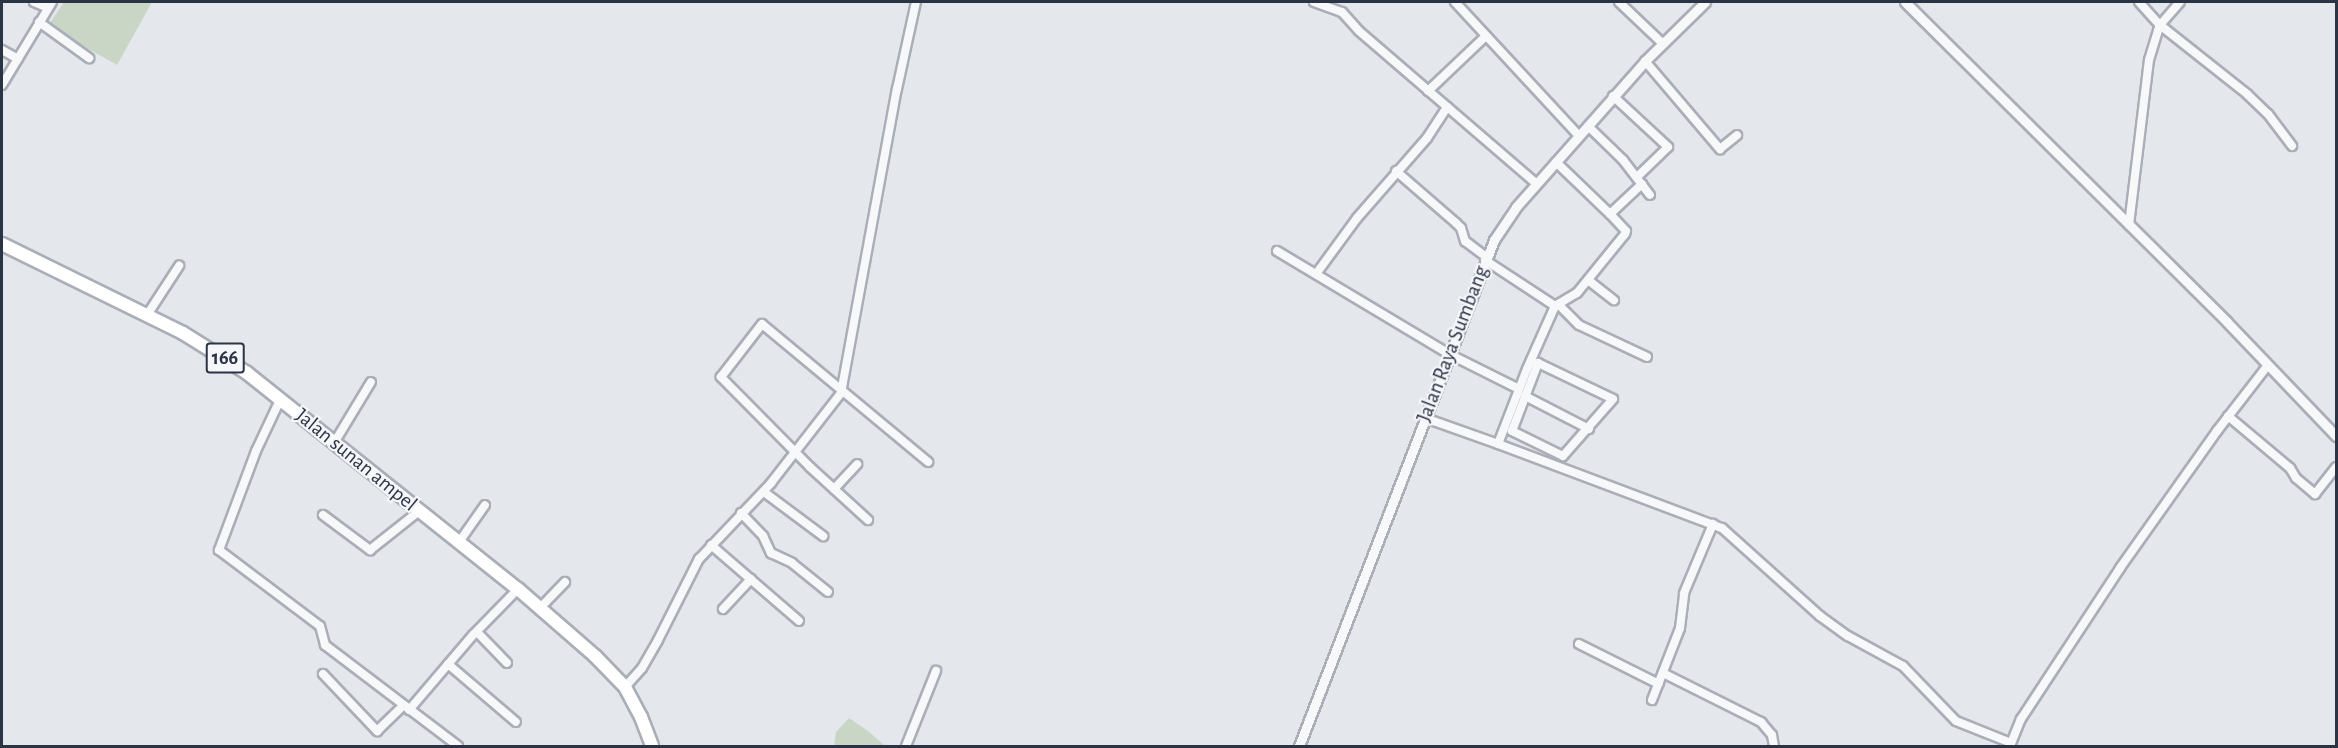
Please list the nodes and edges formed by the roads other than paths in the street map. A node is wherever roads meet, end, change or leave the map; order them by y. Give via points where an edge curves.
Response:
1 (34, 2) edge
2 (916, 2) edge
3 (1314, 2) edge
4 (1455, 2) edge
5 (1619, 2) edge
6 (1705, 2) edge
7 (1905, 2) edge
8 (2139, 2) edge
9 (2180, 2) edge
10 (50, 5) edge
11 (39, 22) junction
12 (2160, 25) junction
13 (1486, 36) junction
14 (1662, 43) junction
15 (2, 50) edge
16 (89, 58) dead end
17 (18, 59) junction
18 (1644, 61) junction
19 (2, 85) edge
20 (1428, 91) junction
21 (1613, 96) junction
22 (1447, 107) junction
23 (1588, 126) junction
24 (1737, 135) dead end
25 (1579, 136) junction
26 (2292, 146) dead end
27 (1556, 162) junction
28 (1396, 171) junction
29 (1639, 180) junction
30 (1537, 184) junction
31 (1650, 195) dead end
32 (1610, 214) junction
33 (2129, 225) junction
34 (2, 243) edge
35 (1277, 251) dead end
36 (1485, 259) junction
37 (179, 266) dead end
38 (1316, 274) junction
39 (1588, 280) junction
40 (1614, 300) dead end
41 (1557, 305) junction
42 (147, 315) junction
43 (1449, 354) junction
44 (1647, 357) dead end
45 (2268, 365) junction
46 (371, 382) dead end
47 (1519, 390) junction
48 (842, 391) junction
49 (1525, 396) junction
50 (280, 400) junction
51 (2228, 416) junction
52 (1425, 418) junction
53 (1589, 429) junction
54 (2337, 436) edge
55 (334, 443) junction
56 (1498, 444) junction
57 (1547, 449) junction
58 (797, 451) junction
59 (1542, 461) junction
60 (928, 462) dead end
61 (857, 464) dead end
62 (2337, 467) edge
63 (834, 489) junction
64 (764, 492) junction
65 (484, 505) dead end
66 (421, 512) junction
67 (741, 513) junction
68 (323, 515) dead end
69 (868, 520) dead end
70 (1713, 524) junction
71 (823, 536) dead end
72 (459, 542) junction
73 (711, 545) junction
74 (751, 579) junction
75 (565, 582) dead end
76 (518, 589) junction
77 (828, 592) dead end
78 (540, 608) junction
79 (723, 609) dead end
80 (799, 621) dead end
81 (477, 632) junction
82 (1579, 644) dead end
83 (507, 663) dead end
84 (448, 664) junction
85 (936, 671) dead end
86 (1663, 673) junction
87 (323, 674) dead end
88 (1659, 684) junction
89 (625, 687) junction
90 (1652, 700) dead end
91 (406, 708) junction
92 (516, 722) dead end
93 (2011, 745) edge
94 (458, 747) edge
95 (652, 747) edge
96 (906, 747) edge
97 (1299, 747) edge
98 (1774, 747) edge

1 - 10 street
2 - 48 street
3 - 20 street via 1342,12
4 - 13 street
5 - 14 street
6 - 14 street, Jalan Raya Sumbang
7 - 33 street
8 - 12 street
9 - 12 street
10 - 11 street
11 - 16 street
11 - 17 street
12 - 26 street via 2247,94
12 - 33 street via 2149,60
13 - 20 street
13 - 25 street
14 - 18 street, Jalan Raya Sumbang
15 - 17 street
17 - 19 street
18 - 21 street, Jalan Raya Sumbang
18 - 24 street via 1720,149
20 - 22 street
21 - 23 street, Jalan Raya Sumbang
21 - 29 street via 1668,147
22 - 28 street via 1427,138
22 - 30 street
23 - 25 street, Jalan Raya Sumbang
23 - 29 street
25 - 27 street, Jalan Raya Sumbang
27 - 30 street, Jalan Raya Sumbang
27 - 32 street
28 - 36 street via 1456,223 1465,241
28 - 38 street
29 - 31 street
29 - 32 street
30 - 36 street, Jalan Raya Sumbang via 1516,207
32 - 39 street via 1626,233
33 - 45 street
34 - 42 main road, Jalan sunan ampel / 166
35 - 38 street
36 - 41 street
36 - 43 street, Jalan Raya Sumbang
37 - 42 street
38 - 43 street
39 - 40 street
39 - 41 street via 1577,293
41 - 44 street via 1579,325
41 - 47 street
42 - 50 main road, Jalan sunan ampel / 166 via 213,350
43 - 47 street
43 - 52 street, Jalan Raya Sumbang
45 - 51 street
45 - 54 street
46 - 55 street
47 - 56 street
48 - 58 street
48 - 58 street via 762,324 722,372 723,380
48 - 60 street
49 - 53 street
49 - 53 street via 1538,363 1613,399
49 - 57 street via 1512,431
50 - 55 main road, Jalan sunan ampel / 166
50 - 91 street via 256,451 219,550 320,626 325,645
51 - 62 street via 2315,494
51 - 93 street via 2056,664 2021,719
52 - 56 street
52 - 97 street, Jalan Raya Sumbang
53 - 57 street via 1563,456
55 - 66 main road, Jalan sunan ampel / 166
56 - 59 street
57 - 59 street
58 - 63 street
58 - 64 street
59 - 70 street
61 - 63 street
63 - 69 street
64 - 67 street
64 - 71 street
65 - 72 street
66 - 68 street via 370,550
66 - 72 main road, Jalan sunan ampel / 166
67 - 73 street
67 - 77 street via 763,536 771,553 792,563
70 - 86 street via 1684,593 1680,628
70 - 93 street via 1730,532 1820,616 1903,666 1956,721
72 - 76 main road, Jalan sunan ampel / 166
73 - 74 street
73 - 89 street via 689,576 652,652
74 - 79 street
74 - 80 street
75 - 78 street
76 - 78 main road, Jalan sunan ampel / 166
76 - 81 street
78 - 89 main road, Jalan sunan ampel / 166
81 - 83 street
81 - 84 street
82 - 88 street
84 - 91 street
84 - 92 street
85 - 96 street
86 - 88 street
86 - 98 street via 1761,722 1773,735
87 - 91 street via 377,731
88 - 90 street
89 - 95 main road, Jalan sunan ampel / 166
91 - 94 street

